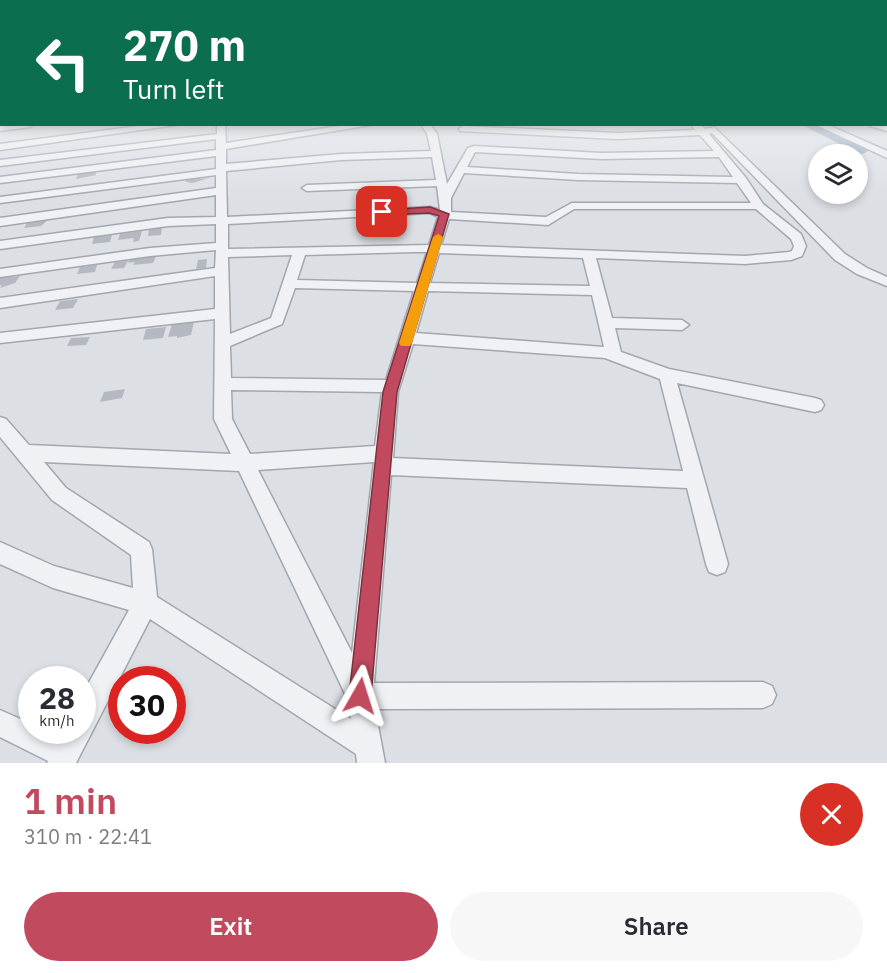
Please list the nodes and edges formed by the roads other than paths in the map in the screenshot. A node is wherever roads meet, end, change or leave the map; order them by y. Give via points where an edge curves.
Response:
1 (151, 128) edge
2 (345, 128) edge
3 (427, 128) edge
4 (705, 128) edge
5 (826, 128) edge
6 (463, 129) dead end
7 (221, 143) edge
8 (0, 147) edge
9 (437, 153) junction
10 (722, 154) junction
11 (887, 155) edge
12 (0, 163) edge
13 (462, 170) junction
14 (0, 180) edge
15 (742, 180) junction
16 (307, 188) dead end
17 (221, 191) junction
18 (444, 198) junction
19 (0, 200) edge
20 (759, 206) junction
21 (221, 221) junction
22 (0, 222) edge
23 (797, 237) junction
24 (818, 237) junction
25 (0, 245) edge
26 (434, 250) junction
27 (300, 251) junction
28 (589, 255) junction
29 (221, 257) junction
30 (0, 273) edge
31 (887, 282) edge
32 (289, 284) junction
33 (422, 288) junction
34 (598, 291) junction
35 (0, 303) edge
36 (224, 313) junction
37 (606, 323) junction
38 (682, 325) dead end
39 (0, 338) edge
40 (407, 338) junction
41 (222, 343) junction
42 (614, 355) junction
43 (667, 375) junction
44 (223, 384) junction
45 (392, 386) junction
46 (816, 405) dead end
47 (0, 424) edge
48 (26, 453) junction
49 (384, 459) junction
50 (244, 463) junction
51 (695, 480) junction
52 (0, 553) edge
53 (717, 564) dead end
54 (146, 603) junction
55 (763, 694) dead end
56 (96, 696) edge
57 (360, 696) junction
58 (0, 723) edge
59 (71, 744) edge
60 (369, 754) edge
61 (63, 759) edge

1 - 8 street
2 - 7 street
3 - 9 street
4 - 6 street via 585,136
4 - 10 street
4 - 24 street
5 - 11 street
7 - 9 street via 341,157
7 - 12 street
7 - 14 street
7 - 17 street
7 - 19 street
9 - 18 street
10 - 13 street via 601,156 474,149
10 - 15 street
13 - 15 street
13 - 18 street
15 - 20 street
16 - 18 street
17 - 21 street
17 - 22 street
18 - 20 street via 548,221 572,206
18 - 21 street via 430,210
18 - 26 street
20 - 23 street
21 - 25 street via 168,222
21 - 29 street
23 - 24 street
23 - 28 street via 798,253 745,260
24 - 31 street via 840,257
26 - 27 street
26 - 28 street
26 - 33 street
27 - 29 street
27 - 32 street
28 - 34 street
29 - 30 street via 150,252
29 - 35 street
29 - 36 street
32 - 33 street
32 - 41 street via 277,321
33 - 34 street
33 - 40 street
34 - 37 street
36 - 39 street
36 - 41 street
37 - 38 street
37 - 42 street
40 - 42 street
40 - 45 street
41 - 44 street
42 - 43 street
43 - 46 street
43 - 51 street
44 - 45 street
44 - 50 street via 223,419
45 - 49 street
47 - 48 street
48 - 50 street
48 - 54 street via 59,494 141,549
49 - 50 street
49 - 51 street
49 - 57 street
50 - 57 street
51 - 53 street
52 - 54 street via 53,577
54 - 56 street
54 - 60 street
55 - 57 street
57 - 60 street
58 - 61 street
59 - 61 street

